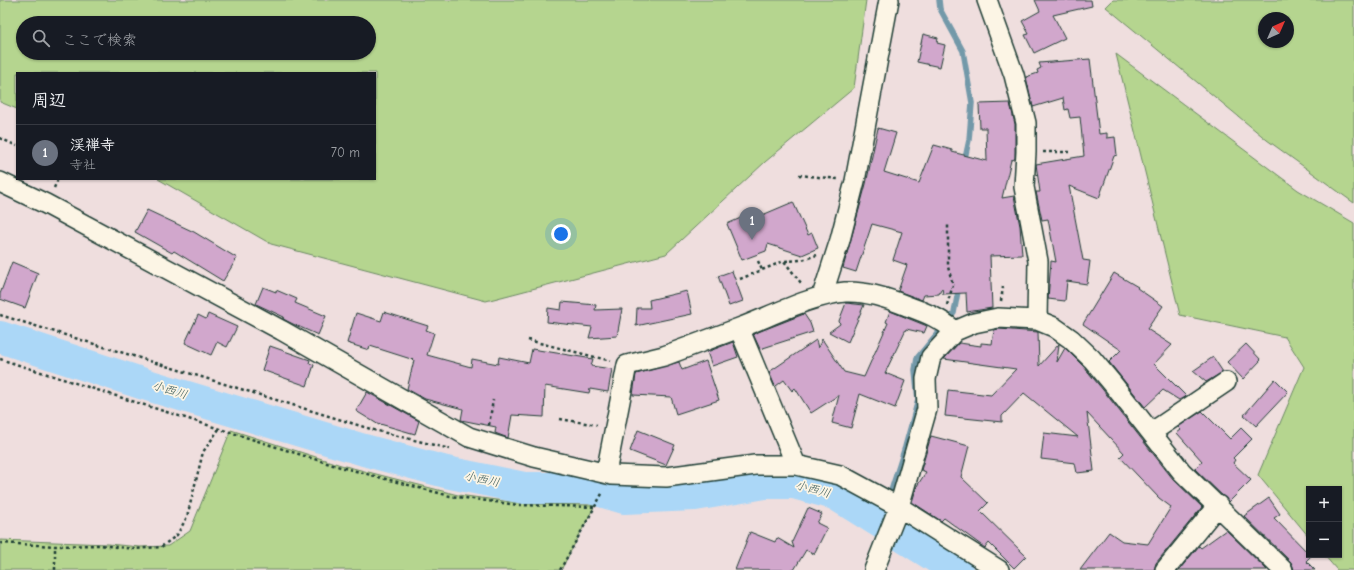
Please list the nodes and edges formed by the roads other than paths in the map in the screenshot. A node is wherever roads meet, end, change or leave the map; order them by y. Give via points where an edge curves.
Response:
1 (889, 0) edge
2 (987, 0) edge
3 (855, 181) junction
4 (0, 182) edge
5 (824, 252) road end
6 (822, 296) junction
7 (1037, 320) junction
8 (739, 328) junction
9 (955, 331) junction
10 (1226, 382) dead end
11 (1152, 432) junction
12 (796, 465) junction
13 (609, 474) junction
14 (1218, 505) junction
15 (899, 507) junction
16 (874, 570) edge
17 (999, 570) edge
18 (1165, 570) edge
19 (1283, 570) edge

1 - 3 street
2 - 7 street via 1014,75 1026,123 1024,186 1038,261
3 - 5 street via 841,189
3 - 6 street
4 - 13 street via 281,330 477,440
6 - 8 street
6 - 9 street via 846,292 872,294 940,319
7 - 9 street via 998,318 974,323
7 - 11 street via 1054,327 1071,339 1092,359
8 - 12 street
8 - 13 street via 664,356 627,365
9 - 15 street via 931,357 926,379 927,409
10 - 11 street
11 - 14 street via 1182,472
12 - 13 street via 755,464 666,477
12 - 15 street via 840,475
14 - 18 street
14 - 19 street
15 - 16 street
15 - 17 street

